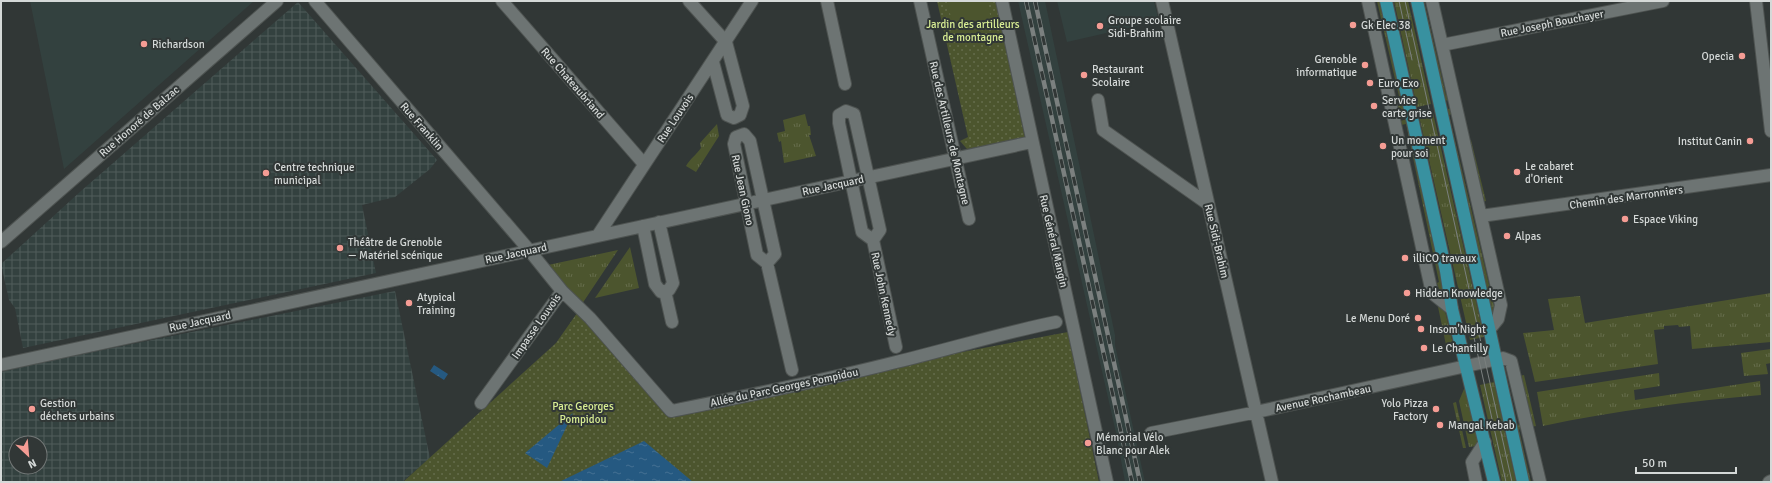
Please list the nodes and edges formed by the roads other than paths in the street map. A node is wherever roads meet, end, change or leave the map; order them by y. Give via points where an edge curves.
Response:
1 (277, 1) edge
2 (315, 1) edge
3 (502, 1) edge
4 (689, 1) edge
5 (752, 1) edge
6 (827, 1) edge
7 (920, 1) edge
8 (1002, 1) edge
9 (1162, 1) edge
10 (1368, 1) edge
11 (1386, 1) edge
12 (1417, 1) edge
13 (1432, 1) edge
14 (1663, 1) edge
15 (1756, 1) edge
16 (726, 42) junction
17 (1442, 46) junction
18 (713, 62) junction
19 (845, 84) dead end
20 (1098, 100) dead end
21 (1771, 131) edge
22 (1032, 142) junction
23 (955, 159) junction
24 (644, 164) junction
25 (1771, 175) edge
26 (867, 177) junction
27 (851, 181) junction
28 (763, 200) junction
29 (746, 204) junction
30 (1208, 204) junction
31 (1481, 216) junction
32 (969, 219) dead end
33 (659, 222) junction
34 (643, 226) junction
35 (598, 235) junction
36 (873, 240) junction
37 (1, 242) edge
38 (529, 250) junction
39 (767, 263) junction
40 (562, 291) junction
41 (665, 291) junction
42 (1452, 309) junction
43 (672, 322) dead end
44 (1056, 322) dead end
45 (1489, 330) junction
46 (896, 347) dead end
47 (1495, 359) junction
48 (1, 365) edge
49 (1467, 366) junction
50 (792, 370) dead end
51 (481, 403) dead end
52 (1522, 406) junction
53 (1256, 412) junction
54 (1511, 426) junction
55 (1151, 433) dead end
56 (1485, 442) junction
57 (1107, 482) edge
58 (1272, 482) edge
59 (1476, 482) edge
60 (1494, 482) edge
61 (1523, 482) edge
62 (1540, 482) edge

1 - 37 street, Rue Honoré de Balzac
2 - 38 street, Rue Franklin
3 - 24 street, Rue Chateaubriand
4 - 16 street
5 - 16 street, Rue Louvois
6 - 19 street
7 - 23 street, Rue des Artilleurs de Montagne
8 - 22 street, Rue Général Mangin
9 - 30 street, Rue Sidi-Brahim
10 - 42 street via 1432,293
11 - 42 main road via 1445,263
12 - 45 main road
13 - 17 street
14 - 17 street, Rue Joseph Bouchayer
15 - 21 street
16 - 18 street, Rue Louvois
16 - 18 street via 743,106 740,115 734,118 727,115
17 - 31 street
18 - 24 street, Rue Louvois
20 - 30 street via 1102,130
22 - 23 street, Rue Jacquard
22 - 57 street, Rue Général Mangin
23 - 26 street, Rue Jacquard
23 - 32 street, Rue des Artilleurs de Montagne
24 - 35 street, Rue Louvois
25 - 31 street, Chemin des Marronniers
26 - 27 street, Rue Jacquard
26 - 27 street, Rue John Kennedy via 854,114 846,111 839,115 838,123
26 - 36 street, Rue John Kennedy via 880,230
27 - 28 street, Rue Jacquard
27 - 36 street, Rue John Kennedy via 862,232
28 - 29 street, Rue Jacquard
28 - 29 street, Rue Jean Giono via 750,141 744,134 736,137 734,144
28 - 39 street, Rue Jean Giono via 774,254
29 - 33 street, Rue Jacquard
29 - 39 street, Rue Jean Giono via 757,255
30 - 53 street, Rue Sidi-Brahim
31 - 45 street via 1501,305 1498,319
33 - 34 street, Rue Jacquard
33 - 41 street via 673,283 669,290
34 - 35 street, Rue Jacquard
34 - 41 street via 655,284 661,292
35 - 38 street, Rue Jacquard
36 - 46 street, Rue John Kennedy
38 - 40 street, Impasse Louvois
38 - 48 street, Rue Jacquard
39 - 50 street, Rue Jean Giono
40 - 44 street, Allée du Parc Georges Pompidou via 590,318 671,411 898,362 988,337
40 - 51 street, Impasse Louvois
41 - 43 street
42 - 49 main road
45 - 47 main road
47 - 49 street, Avenue Rochambeau
47 - 52 street via 1511,361
47 - 54 main road
49 - 53 street, Avenue Rochambeau
49 - 56 main road
52 - 54 street
52 - 62 street
53 - 55 street, Avenue Rochambeau
53 - 58 street, Rue Sidi-Brahim
54 - 61 main road
56 - 59 street via 1472,462
56 - 60 main road

